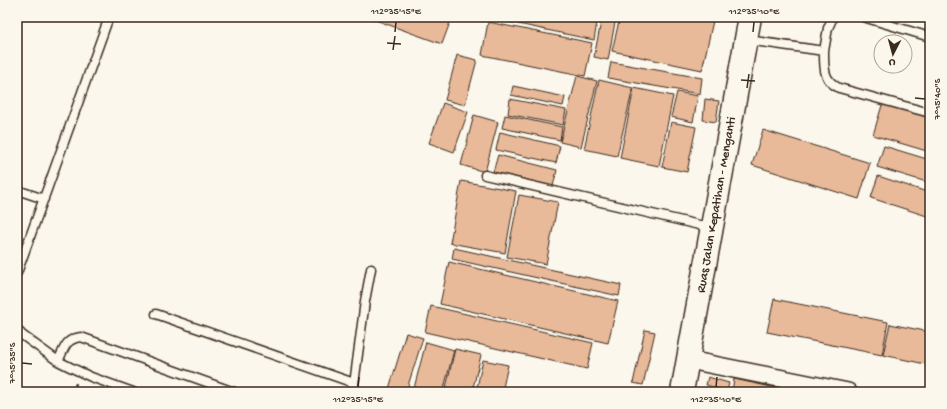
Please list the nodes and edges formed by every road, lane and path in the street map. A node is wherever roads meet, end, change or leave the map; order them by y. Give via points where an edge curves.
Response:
1 (109, 17) edge
2 (750, 17) edge
3 (833, 17) edge
4 (863, 17) edge
5 (930, 37) edge
6 (746, 39) junction
7 (824, 51) junction
8 (930, 113) edge
9 (485, 175) dead end
10 (17, 190) edge
11 (44, 199) junction
12 (713, 228) junction
13 (371, 269) dead end
14 (17, 273) edge
15 (156, 314) dead end
16 (17, 330) edge
17 (58, 360) junction
18 (689, 360) junction
19 (353, 388) edge
20 (133, 392) edge
21 (233, 392) edge
22 (682, 392) edge
23 (848, 392) edge

1 - 11 lane
2 - 6 main road, Ruas Jalan Kepatihan - Menganti
3 - 7 lane via 828,28
4 - 5 lane
6 - 7 lane
6 - 12 main road, Ruas Jalan Kepatihan - Menganti
7 - 8 lane via 825,71 832,85
9 - 12 lane
10 - 11 lane
11 - 14 lane
12 - 18 main road, Ruas Jalan Kepatihan - Menganti
13 - 19 lane
15 - 19 lane
16 - 17 lane
17 - 20 lane via 91,377
17 - 21 lane via 67,342 81,337
18 - 22 main road, Ruas Jalan Kepatihan - Menganti
18 - 23 street

